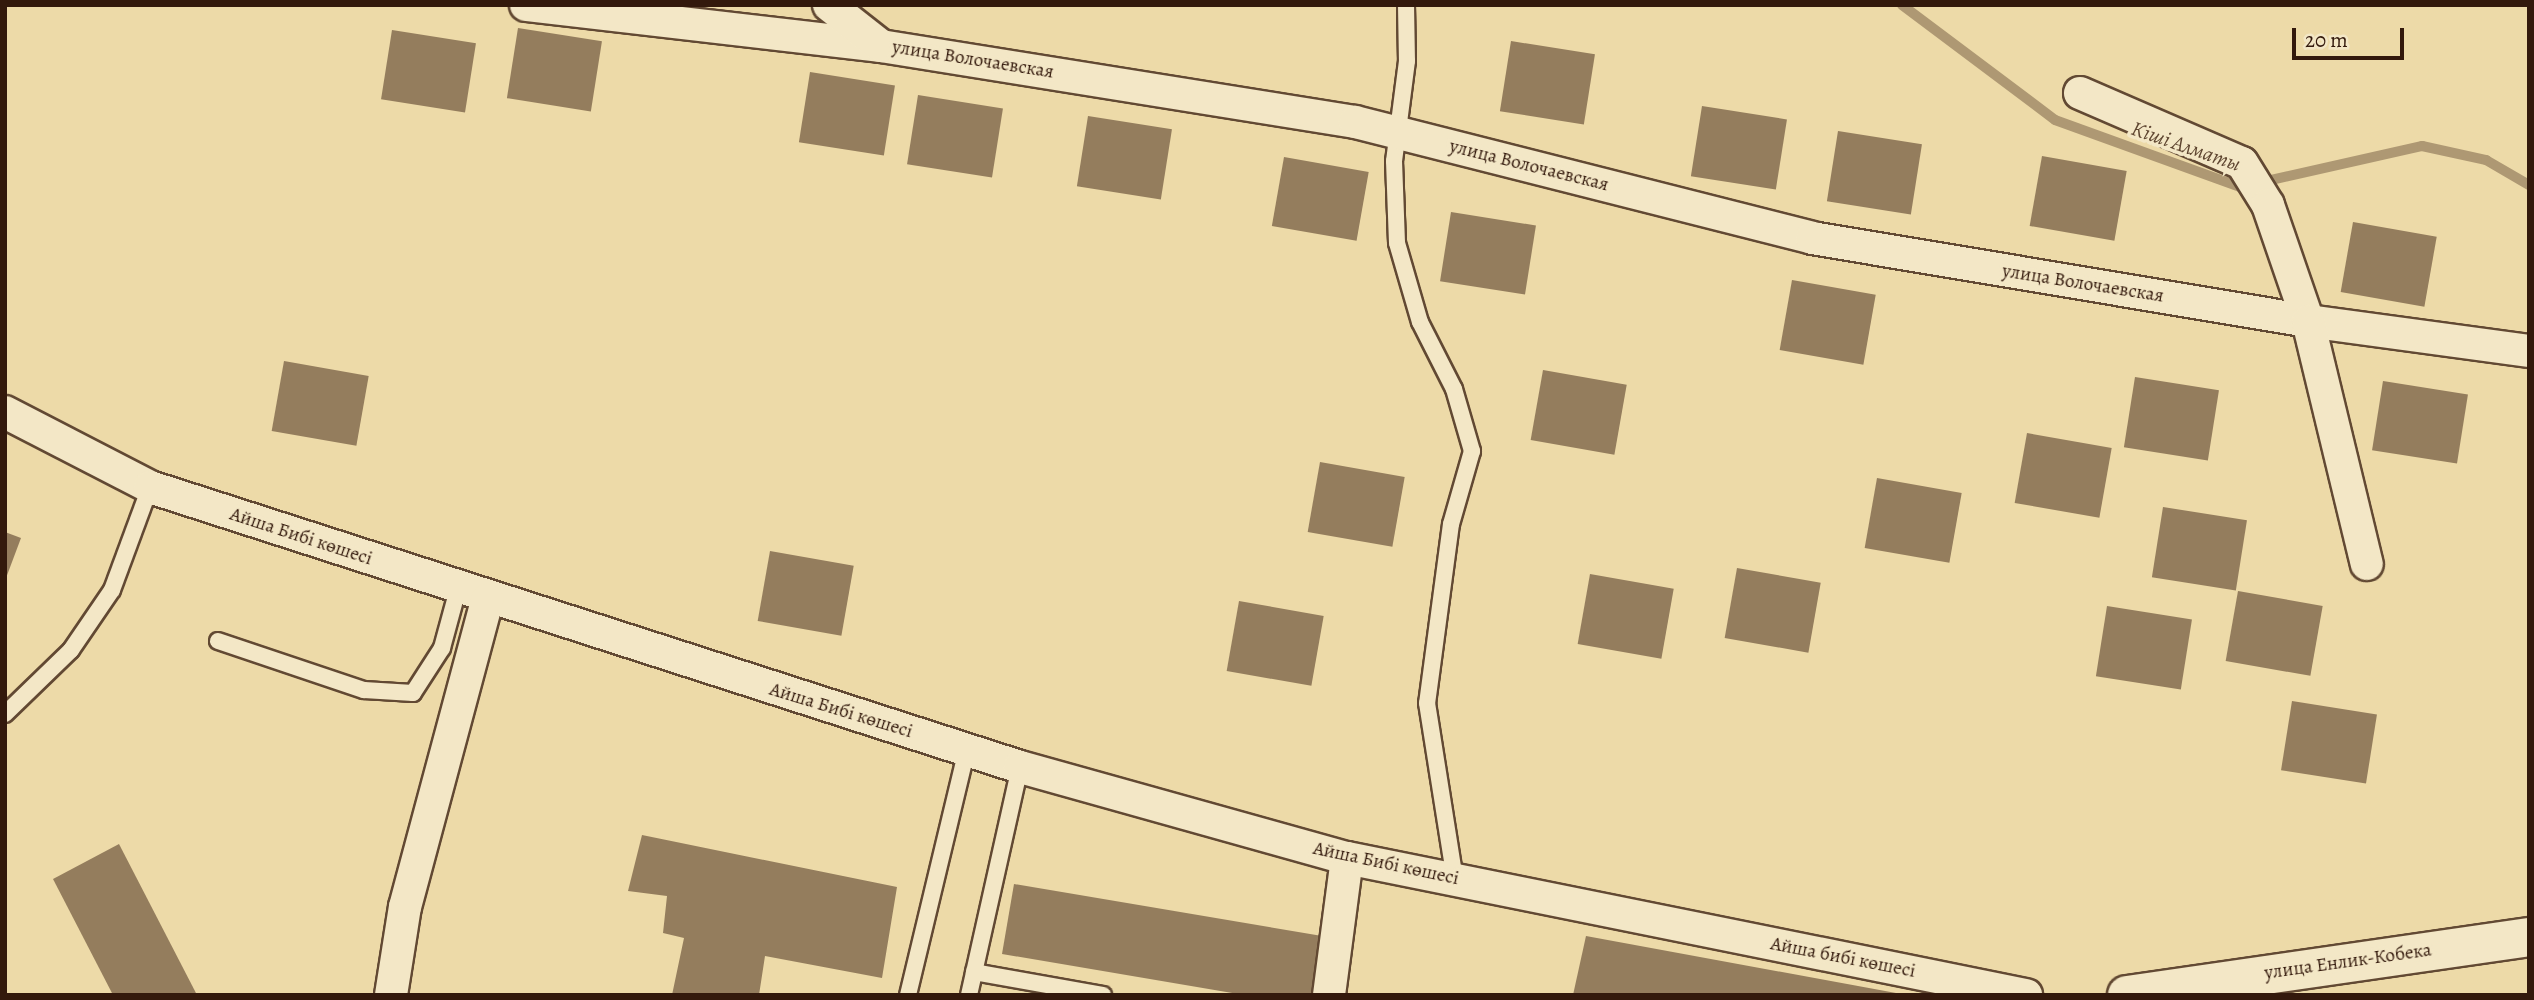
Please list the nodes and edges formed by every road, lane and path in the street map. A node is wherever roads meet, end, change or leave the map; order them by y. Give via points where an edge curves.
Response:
1 (526, 5) edge
2 (830, 5) edge
3 (1406, 5) edge
4 (881, 46) junction
5 (2080, 93) dead end
6 (1401, 133) junction
7 (2308, 321) junction
8 (2529, 351) edge
9 (5, 412) edge
10 (150, 486) junction
11 (2367, 564) dead end
12 (472, 595) junction
13 (218, 641) dead end
14 (5, 714) edge
15 (967, 750) junction
16 (1020, 767) junction
17 (1347, 858) junction
18 (1455, 880) junction
19 (1702, 929) joint
20 (2529, 937) edge
21 (974, 972) junction
22 (391, 995) edge
23 (908, 995) edge
24 (969, 995) edge
25 (1103, 995) edge
26 (1329, 995) edge
27 (2026, 995) edge
28 (2127, 995) edge

1 - 4 street, улица Волочаевская
2 - 4 street, улица Волочаевская
3 - 6 lane
4 - 6 street, улица Волочаевская
5 - 7 street via 2242,163 2269,205
6 - 7 street, улица Волочаевская via 1812,238
6 - 18 lane via 1394,161 1397,243 1420,322 1454,389 1472,451 1451,524 1427,704
7 - 8 street, улица Волочаевская
7 - 11 street
9 - 10 street, Айша Бибі көшесі
10 - 12 street, Айша Бибі көшесі
10 - 14 lane via 112,590 71,650
12 - 13 lane via 413,693 364,690
12 - 15 street, Айша Бибі көшесі
12 - 22 street via 405,907
15 - 16 street, Айша Бибі көшесі
15 - 23 lane
16 - 17 street, Айша Бибі көшесі
16 - 21 lane
17 - 18 street, Айша Бибі көшесі
17 - 26 street
18 - 19 street, Айша Бибі көшесі
19 - 27 street, Айша бибі көшесі
20 - 28 street, улица Енлик-Кобека
21 - 24 lane
21 - 25 lane

